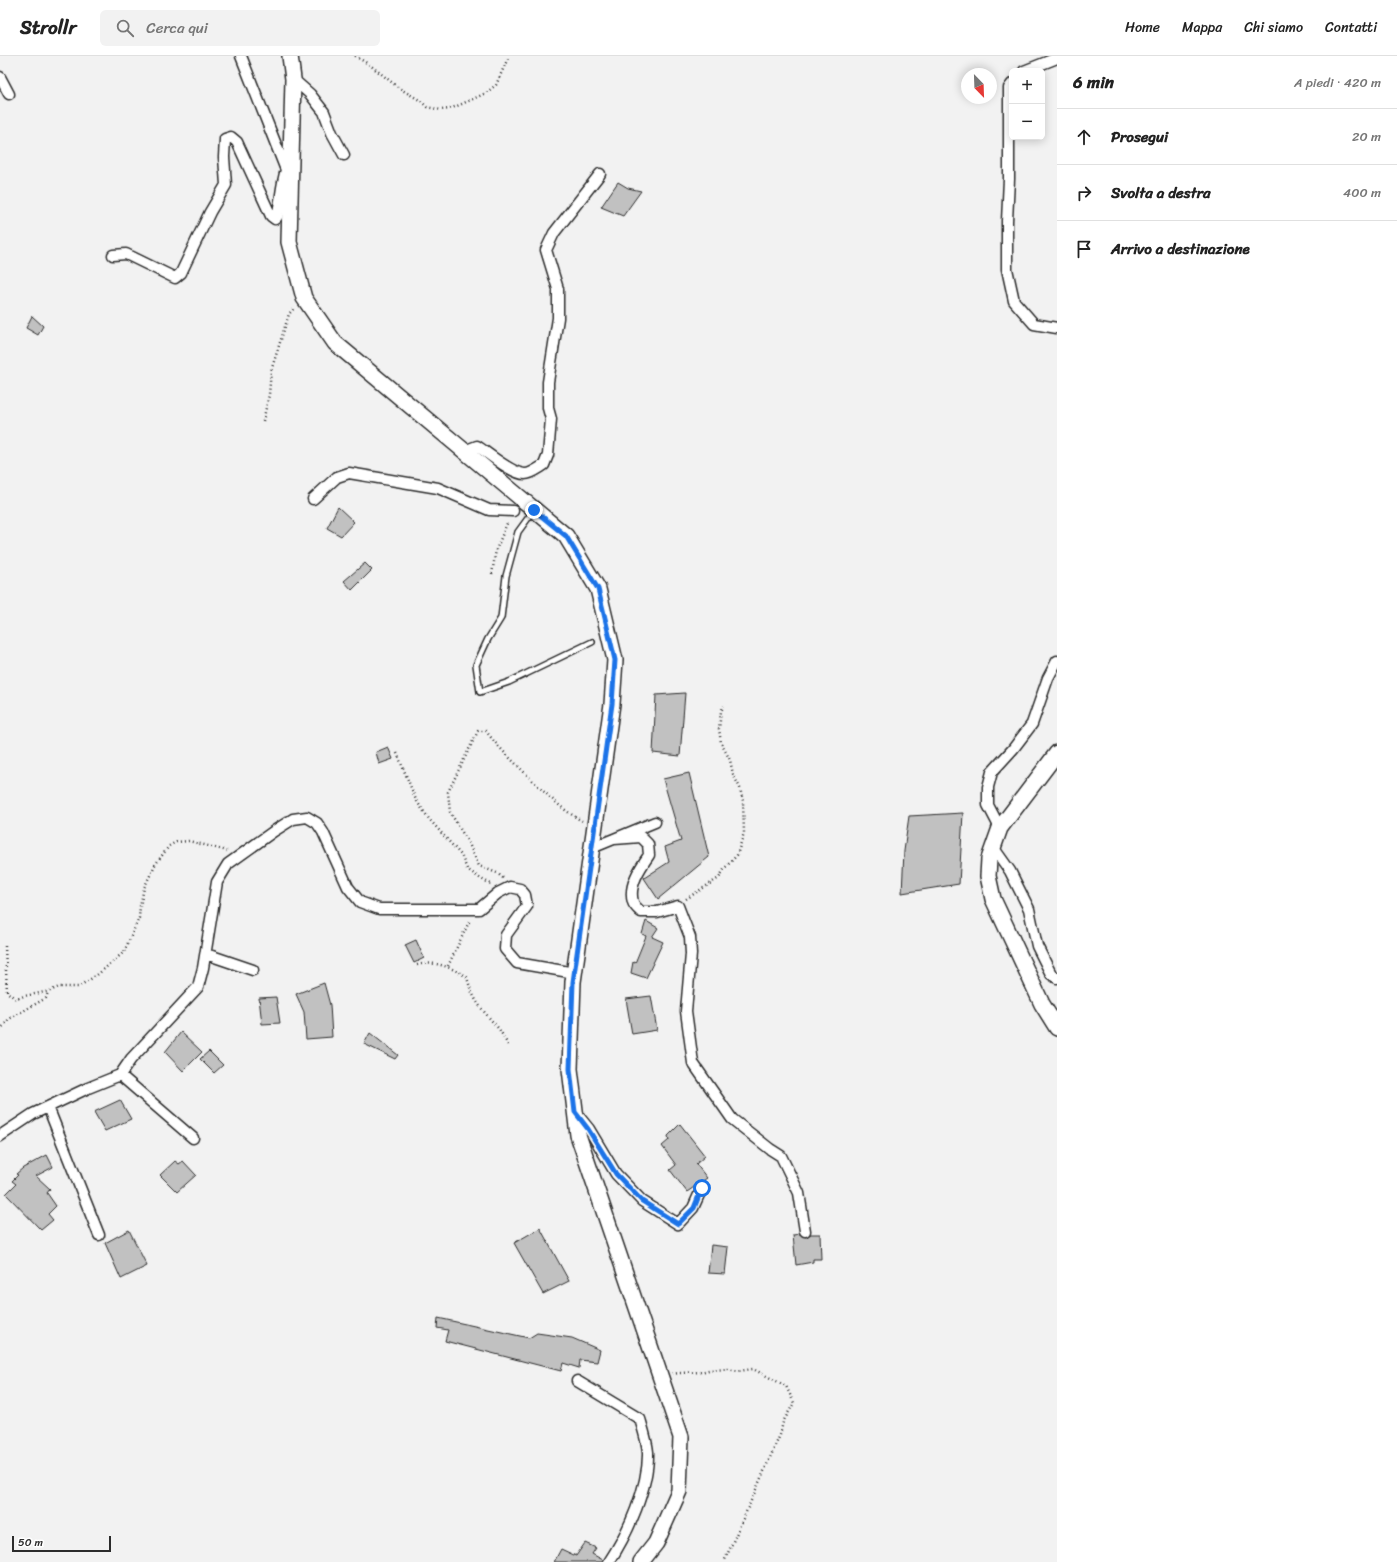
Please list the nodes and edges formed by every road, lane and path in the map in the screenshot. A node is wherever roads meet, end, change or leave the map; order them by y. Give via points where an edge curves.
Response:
1 (241, 56) edge
2 (290, 56) edge
3 (355, 56) edge
4 (509, 56) edge
5 (1057, 58) edge
6 (1032, 68) edge
7 (0, 77) edge
8 (293, 79) junction
9 (9, 94) dead end
10 (1009, 104) edge
11 (344, 155) dead end
12 (600, 174) dead end
13 (288, 175) junction
14 (113, 255) dead end
15 (304, 298) junction
16 (1057, 328) edge
17 (263, 421) dead end
18 (464, 451) junction
19 (313, 499) dead end
20 (534, 510) junction
21 (513, 511) joint
22 (492, 574) dead end
23 (592, 642) dead end
24 (1057, 660) edge
25 (724, 706) dead end
26 (397, 753) dead end
27 (1057, 753) edge
28 (655, 822) dead end
29 (594, 828) junction
30 (1000, 828) junction
31 (614, 839) junction
32 (592, 848) junction
33 (993, 848) junction
34 (240, 855) junction
35 (514, 888) junction
36 (678, 906) junction
37 (476, 909) junction
38 (5, 946) dead end
39 (206, 954) junction
40 (417, 965) dead end
41 (448, 966) junction
42 (253, 970) dead end
43 (575, 973) junction
44 (1057, 978) edge
45 (48, 992) junction
46 (1057, 1028) edge
47 (0, 1030) edge
48 (508, 1045) dead end
49 (120, 1075) junction
50 (48, 1107) junction
51 (575, 1112) junction
52 (0, 1136) edge
53 (193, 1138) dead end
54 (702, 1188) dead end
55 (805, 1230) dead end
56 (99, 1235) dead end
57 (660, 1378) junction
58 (577, 1381) dead end
59 (609, 1562) edge
60 (641, 1562) edge
61 (724, 1562) edge

1 - 13 street
2 - 8 main road
3 - 4 path via 427,107 441,110 450,109 491,89 496,85
5 - 6 street
7 - 9 street
8 - 11 street via 310,94 324,112
8 - 13 main road
10 - 16 street via 1007,269 1014,301 1034,324
12 - 18 street via 554,234 546,250 558,290 558,318 548,382 548,408 551,419 548,455 544,465 526,474 519,473 477,446
13 - 14 street via 282,182 282,195 275,219 271,216 237,142 231,137 225,139 226,185 181,272 175,278 126,254
13 - 15 main road via 289,242
15 - 17 path via 289,314 279,342 271,370
15 - 18 main road via 336,343
18 - 20 main road
19 - 21 street via 337,477 349,473 438,488 489,510
20 - 23 lane via 518,532 506,576 501,618 476,665 480,692 509,682
20 - 29 main road via 566,536 598,589 615,660 612,704
21 - 22 path via 496,550
24 - 30 street via 1032,724 992,772 988,787 988,805
25 - 36 path via 719,729 721,743 730,760 743,801 742,842 737,855 719,878
26 - 35 path via 416,800 461,855 467,869 495,886
27 - 30 main road
28 - 31 street
29 - 32 main road
29 - 35 path via 570,814 540,788 486,731 478,731 448,792 450,812 479,866 497,873
30 - 33 main road
31 - 32 street
31 - 36 street via 641,837 648,844 649,855 632,890 633,904 641,912 657,912
32 - 43 main road
33 - 44 street via 1010,871 1028,909 1037,946 1051,974
33 - 46 main road via 989,859 988,876 993,899 1042,1004
34 - 37 street via 293,819 307,817 317,823 323,832 348,887 360,902 379,909
34 - 39 street via 228,864 217,882
34 - 45 path via 189,841 176,842 168,846 154,865 144,888 138,918 124,952 78,987 59,987
35 - 37 street via 498,893
35 - 43 street via 525,895 527,906 506,936 505,949 517,963
36 - 55 street via 690,937 686,1011 693,1063 732,1119 781,1156 800,1193
37 - 41 path
38 - 45 path via 7,992 16,999
39 - 42 street
39 - 49 street via 198,987 131,1059
40 - 41 path
41 - 48 path via 467,977 469,987 480,1008 499,1029
43 - 51 main road via 570,1069
45 - 47 path via 46,998 9,1019
49 - 50 street
49 - 53 street
50 - 52 street
50 - 56 street
51 - 54 street via 616,1174 642,1201 659,1213 678,1224 694,1208
51 - 57 main road via 578,1135
57 - 60 main road via 680,1437 679,1491 656,1543
57 - 61 path via 709,1370 753,1369 786,1386 794,1403 783,1422 780,1435
58 - 59 street via 640,1419 648,1451 646,1475 638,1505

